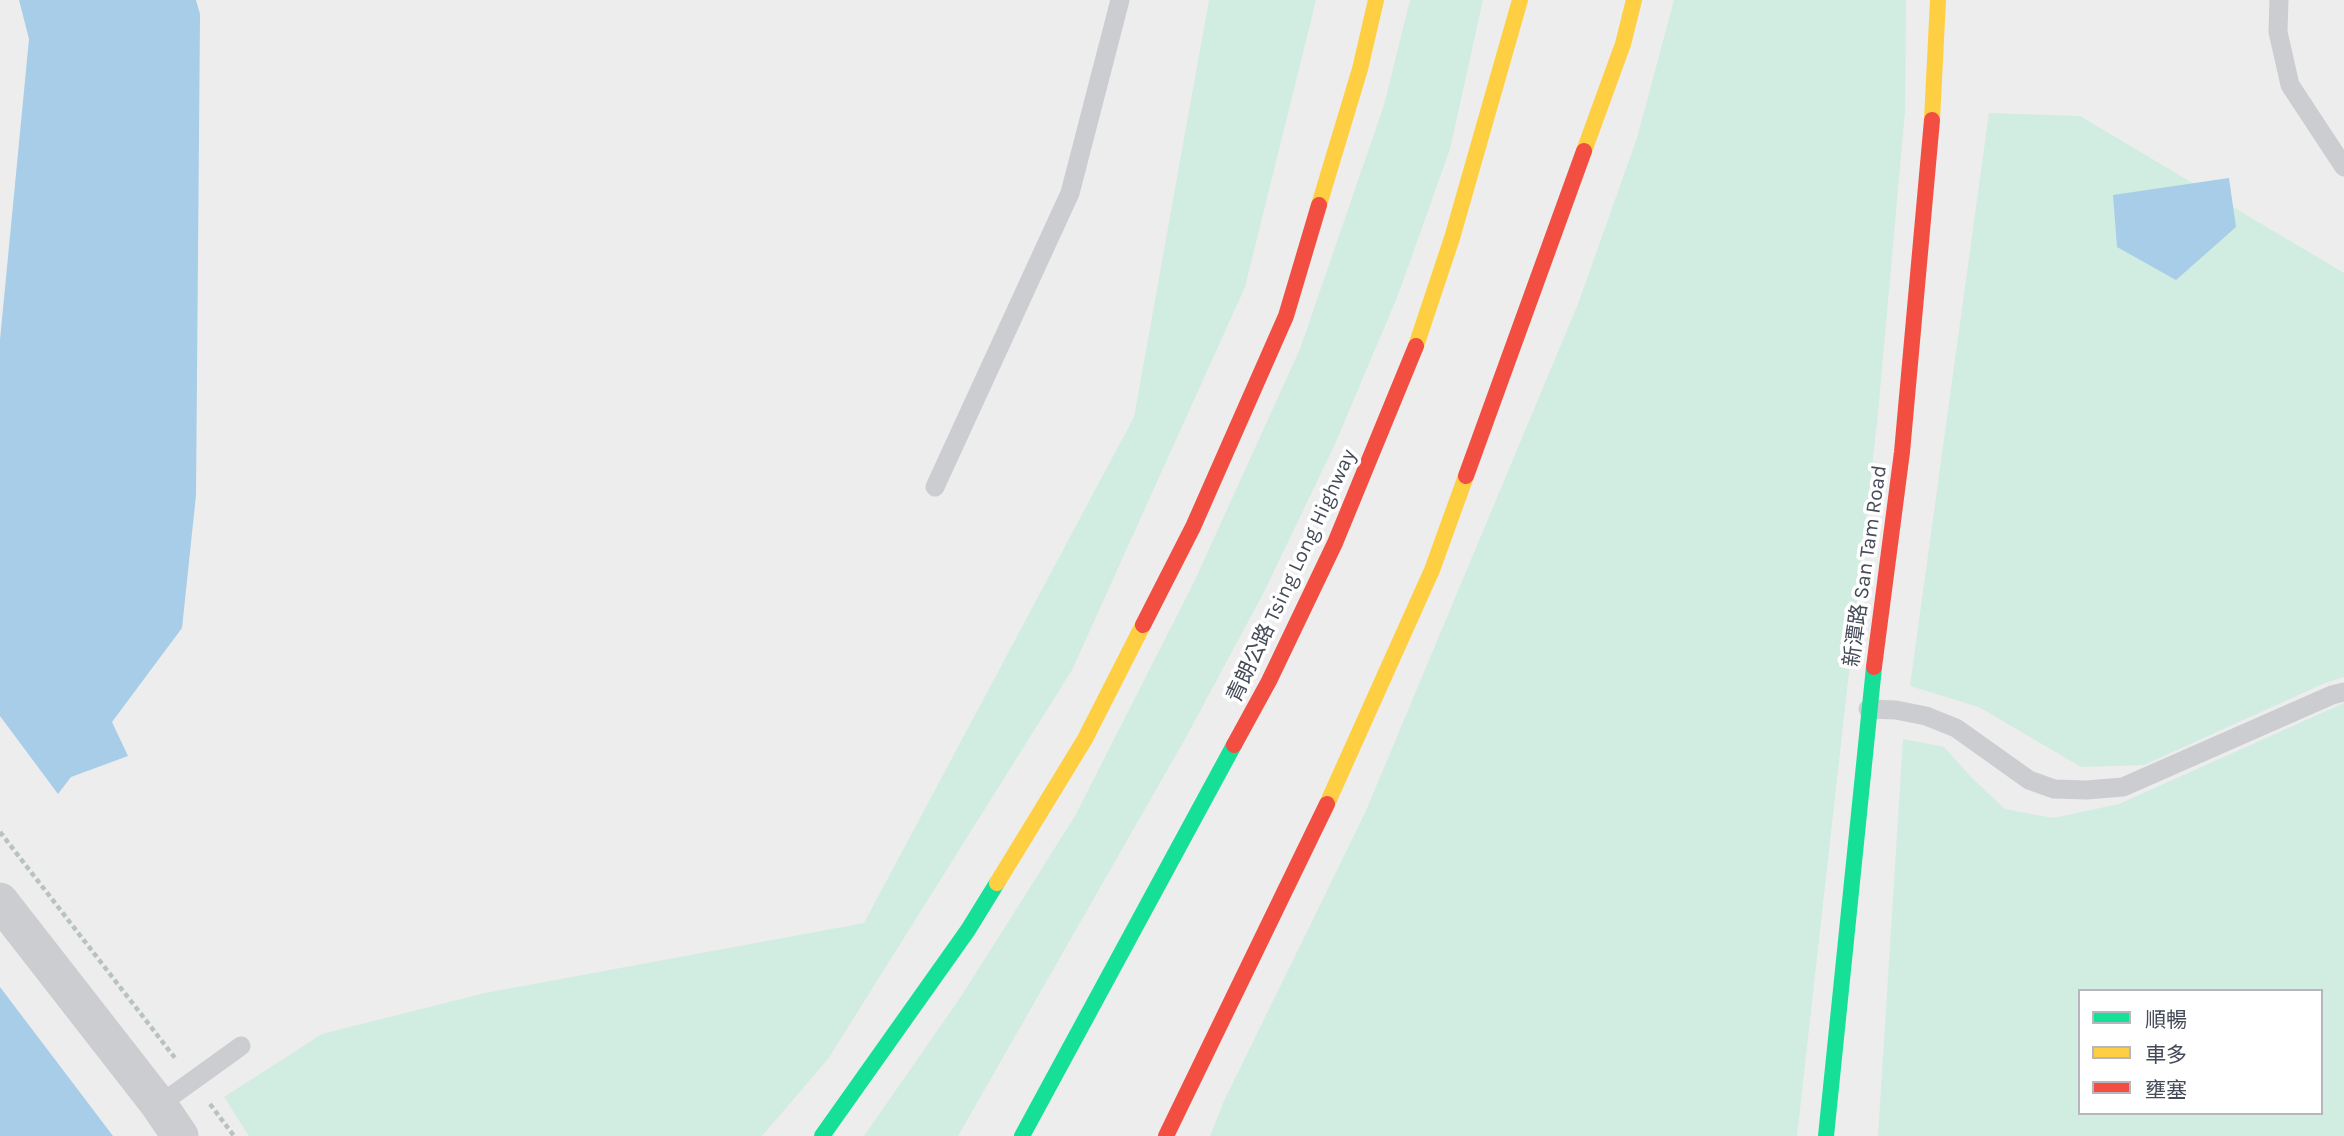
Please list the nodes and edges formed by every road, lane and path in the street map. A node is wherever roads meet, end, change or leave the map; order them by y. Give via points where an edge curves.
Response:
1 (1121, 0) edge
2 (1376, 0) edge
3 (1520, 0) edge
4 (1634, 0) edge
5 (1938, 0) edge
6 (2279, 0) edge
7 (2344, 167) edge
8 (935, 486) dead end
9 (2344, 692) edge
10 (1868, 709) junction
11 (0, 832) edge
12 (0, 901) edge
13 (241, 1046) dead end
14 (192, 1080) junction
15 (159, 1105) junction
16 (180, 1136) edge
17 (234, 1136) edge
18 (822, 1136) edge
19 (1022, 1136) edge
20 (1166, 1136) edge
21 (1826, 1136) edge

1 - 8 lane via 1070,192
2 - 18 main road via 1360,69 1286,316 1193,527 1085,739 968,930
3 - 19 main road, 青朗公路 Tsing Long Highway via 1431,302 1335,543 1269,681
4 - 20 main road via 1618,56 1432,570 1328,803
5 - 10 main road, 新潭路 San Tam Road via 1915,325
6 - 7 lane via 2278,32 2290,85
9 - 10 lane via 2123,787 2087,790 2054,789 2029,780 1956,728 1936,720
10 - 21 main road, 新潭路 San Tam Road
11 - 14 path
12 - 15 street
13 - 14 lane
14 - 15 lane
14 - 17 path
15 - 16 street

